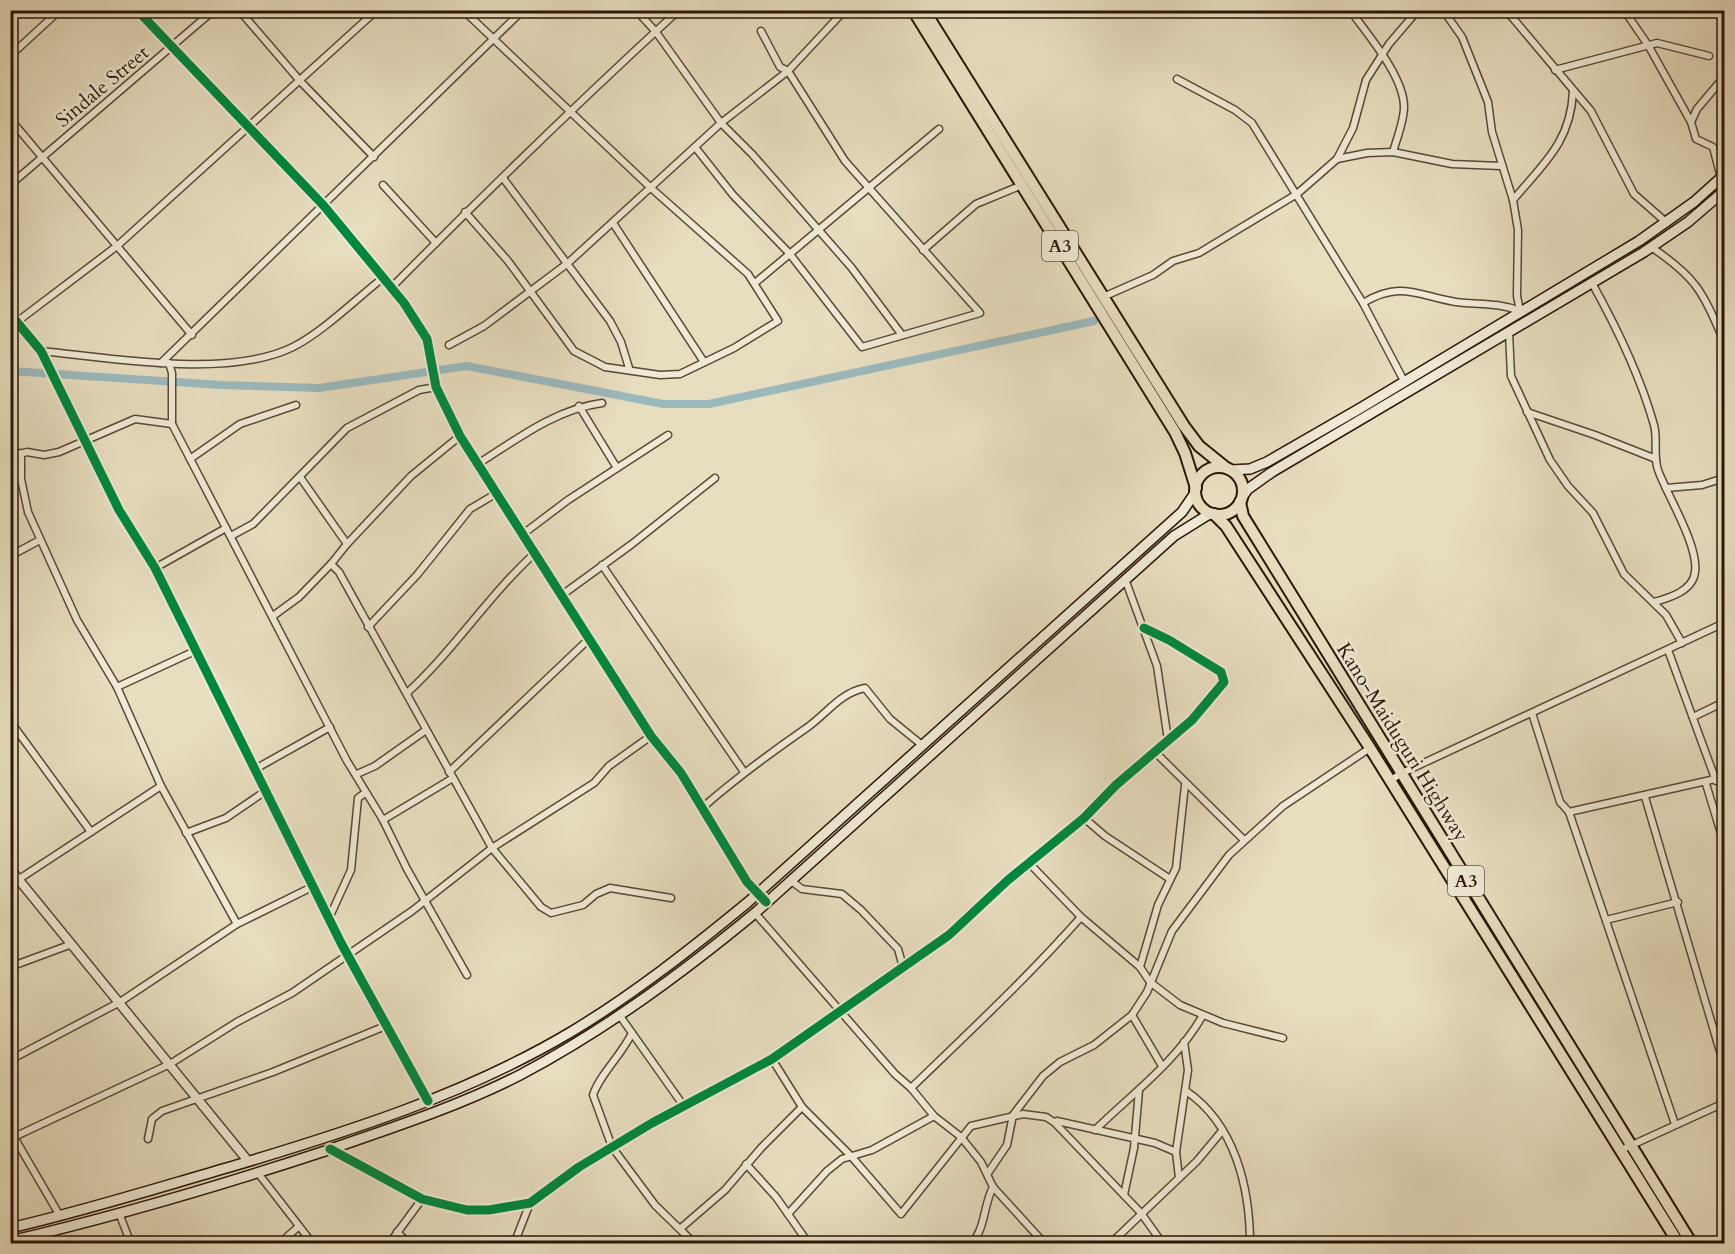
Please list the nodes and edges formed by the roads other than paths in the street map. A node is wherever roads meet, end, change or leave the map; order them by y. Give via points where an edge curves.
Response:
1 (60, 10) edge
2 (137, 10) edge
3 (214, 10) edge
4 (239, 10) edge
5 (377, 10) edge
6 (463, 10) edge
7 (523, 10) edge
8 (636, 10) edge
9 (679, 10) edge
10 (845, 10) edge
11 (914, 10) edge
12 (924, 10) edge
13 (1350, 10) edge
14 (1418, 10) edge
15 (1443, 10) edge
16 (1506, 10) edge
17 (1624, 10) edge
18 (761, 31) dead end
19 (656, 32) junction
20 (494, 39) junction
21 (1648, 45) junction
22 (172, 48) junction
23 (1382, 54) junction
24 (10, 56) edge
25 (1709, 56) dead end
26 (1555, 70) junction
27 (788, 71) junction
28 (1725, 77) edge
29 (1177, 79) dead end
30 (301, 82) junction
31 (1573, 92) junction
32 (572, 112) junction
33 (10, 119) edge
34 (1691, 122) junction
35 (721, 123) junction
36 (249, 127) junction
37 (939, 129) dead end
38 (996, 133) junction
39 (695, 147) junction
40 (1393, 152) junction
41 (374, 157) junction
42 (42, 159) junction
43 (1337, 159) junction
44 (1501, 166) junction
45 (1723, 176) edge
46 (503, 178) junction
47 (10, 185) edge
48 (1022, 185) junction
49 (382, 186) dead end
50 (867, 187) junction
51 (651, 188) junction
52 (1725, 191) edge
53 (1297, 194) junction
54 (1513, 200) junction
55 (324, 206) junction
56 (465, 212) junction
57 (1667, 222) junction
58 (613, 223) junction
59 (817, 231) junction
60 (436, 243) junction
61 (117, 246) junction
62 (1651, 247) junction
63 (923, 250) junction
64 (789, 253) junction
65 (568, 263) junction
66 (384, 277) junction
67 (755, 283) junction
68 (1592, 283) junction
69 (392, 287) junction
70 (530, 292) junction
71 (1103, 297) junction
72 (1363, 303) junction
73 (1520, 311) junction
74 (10, 314) edge
75 (18, 321) junction
76 (1509, 332) junction
77 (902, 334) junction
78 (192, 335) junction
79 (1725, 340) edge
80 (449, 345) dead end
81 (40, 351) junction
82 (704, 362) junction
83 (165, 363) junction
84 (629, 368) junction
85 (1404, 381) junction
86 (436, 387) junction
87 (602, 403) dead end
88 (296, 405) dead end
89 (579, 406) junction
90 (1527, 412) junction
91 (172, 424) junction
92 (668, 435) dead end
93 (460, 436) junction
94 (83, 442) junction
95 (21, 453) junction
96 (10, 457) edge
97 (190, 459) junction
98 (1656, 459) junction
99 (478, 464) junction
100 (617, 468) junction
101 (1228, 469) junction
102 (300, 477) junction
103 (715, 477) dead end
104 (1725, 477) edge
105 (1666, 488) junction
106 (1196, 490) junction
107 (497, 493) junction
108 (1242, 499) junction
109 (1213, 514) junction
110 (226, 528) junction
111 (523, 534) junction
112 (231, 536) junction
113 (40, 540) junction
114 (347, 544) junction
115 (535, 553) junction
116 (10, 556) edge
117 (331, 564) junction
118 (602, 565) junction
119 (155, 568) junction
120 (1125, 579) junction
121 (562, 595) junction
122 (1653, 602) junction
123 (273, 616) junction
124 (1725, 623) edge
125 (368, 627) junction
126 (1144, 628) junction
127 (590, 638) junction
128 (1682, 644) junction
129 (1668, 650) junction
130 (195, 651) junction
131 (117, 687) junction
132 (407, 693) junction
133 (1725, 702) edge
134 (1532, 713) junction
135 (1693, 717) junction
136 (10, 721) edge
137 (330, 727) junction
138 (426, 730) junction
139 (651, 736) junction
140 (1168, 740) junction
141 (922, 745) junction
142 (1370, 748) junction
143 (1156, 753) junction
144 (257, 768) junction
145 (449, 772) junction
146 (744, 772) junction
147 (357, 774) junction
148 (1400, 774) junction
149 (1725, 777) edge
150 (453, 778) junction
151 (1716, 781) junction
152 (1390, 782) junction
153 (1706, 784) junction
154 (1185, 785) junction
155 (161, 786) junction
156 (267, 790) junction
157 (365, 793) junction
158 (1645, 797) junction
159 (702, 808) junction
160 (1569, 812) junction
161 (1084, 818) junction
162 (383, 820) junction
163 (91, 832) junction
164 (186, 833) junction
165 (1244, 840) junction
166 (1725, 843) edge
167 (492, 848) junction
168 (1030, 864) junction
169 (10, 869) edge
170 (19, 879) junction
171 (1170, 879) junction
172 (790, 880) junction
173 (10, 885) edge
174 (314, 886) junction
175 (758, 893) junction
176 (671, 898) dead end
177 (424, 900) junction
178 (766, 902) junction
179 (1678, 902) junction
180 (755, 913) junction
181 (330, 916) junction
182 (1081, 917) junction
183 (1606, 920) junction
184 (237, 924) junction
185 (72, 944) junction
186 (348, 954) junction
187 (10, 967) edge
188 (903, 967) junction
189 (1140, 968) junction
190 (467, 975) dead end
191 (1150, 982) junction
192 (120, 1002) junction
193 (842, 1012) junction
194 (1132, 1015) junction
195 (1203, 1015) junction
196 (620, 1016) junction
197 (388, 1025) junction
198 (632, 1033) junction
199 (1283, 1038) dead end
200 (1184, 1042) junction
201 (10, 1059) edge
202 (772, 1059) junction
203 (170, 1064) junction
204 (1725, 1065) edge
205 (1161, 1066) junction
206 (911, 1088) junction
207 (1139, 1090) junction
208 (1186, 1091) junction
209 (196, 1100) junction
210 (428, 1101) junction
211 (1725, 1103) edge
212 (683, 1106) junction
213 (802, 1107) junction
214 (1014, 1115) junction
215 (934, 1116) junction
216 (1054, 1122) junction
217 (1675, 1124) junction
218 (1095, 1130) junction
219 (1222, 1131) junction
220 (961, 1137) junction
221 (12, 1138) edge
222 (1134, 1138) junction
223 (148, 1139) dead end
224 (612, 1147) junction
225 (1626, 1148) junction
226 (330, 1149) junction
227 (1176, 1152) junction
228 (851, 1156) junction
229 (248, 1161) junction
230 (747, 1164) junction
231 (258, 1173) junction
232 (988, 1173) junction
233 (1179, 1178) junction
234 (993, 1187) junction
235 (1124, 1195) junction
236 (422, 1199) junction
237 (530, 1203) junction
238 (1141, 1213) junction
239 (118, 1214) junction
240 (788, 1214) junction
241 (60, 1216) junction
242 (298, 1227) junction
243 (10, 1228) edge
244 (681, 1228) junction
245 (397, 1232) junction
246 (10, 1241) edge
247 (131, 1244) edge
248 (279, 1244) edge
249 (313, 1244) edge
250 (389, 1244) edge
251 (409, 1244) edge
252 (514, 1244) edge
253 (695, 1244) edge
254 (809, 1244) edge
255 (971, 1244) edge
256 (1045, 1244) edge
257 (1110, 1244) edge
258 (1163, 1244) edge
259 (1250, 1244) edge
260 (1679, 1244) edge
261 (1692, 1244) edge

1 - 24 street
2 - 22 street
3 - 22 street, Sindale Street
4 - 30 street
5 - 30 street
6 - 20 street
7 - 20 street
8 - 19 street
9 - 19 street
10 - 27 street
11 - 38 highway, A3
12 - 38 highway, A3
13 - 23 street
14 - 23 street
15 - 44 street via 1462,37 1481,80
16 - 26 street
17 - 21 street
18 - 27 street via 780,68
19 - 32 street
19 - 35 street
20 - 32 street
20 - 41 street
21 - 25 street via 1662,44
21 - 26 street
21 - 34 street
22 - 36 street
22 - 42 street, Sindale Street
23 - 40 street via 1404,106
23 - 43 street via 1361,91 1353,128
26 - 31 street
27 - 35 street
27 - 50 street via 845,161
28 - 34 street via 1697,109
29 - 53 street via 1250,120
30 - 36 street
30 - 41 street
31 - 54 street via 1570,118 1557,148
31 - 57 street via 1595,116 1634,194
32 - 46 street
32 - 51 street
33 - 42 street
34 - 45 street via 1696,139 1713,147
35 - 39 street
35 - 59 street
36 - 55 street
36 - 61 street
37 - 50 street
38 - 48 highway, A3
38 - 71 highway, A3
39 - 51 street
39 - 64 street via 733,195
40 - 43 street
40 - 44 street via 1452,164
41 - 55 street
42 - 47 street, Sindale Street
42 - 61 street
43 - 53 street
44 - 54 street
45 - 57 main road
46 - 56 street
46 - 65 street
48 - 63 street via 976,204
48 - 106 highway, A3 via 1175,432
49 - 60 street
50 - 59 street
50 - 63 street
51 - 58 street
51 - 67 street
52 - 62 main road
53 - 71 street via 1199,253 1173,261 1153,275
53 - 72 street
54 - 73 street via 1518,230
55 - 66 street
55 - 78 street
56 - 60 street
56 - 70 street
57 - 73 main road
58 - 65 street
58 - 82 street
59 - 64 street
59 - 77 street via 851,267
60 - 69 street
61 - 75 street
61 - 78 street
62 - 68 main road
62 - 79 street via 1694,281
63 - 77 street via 980,313
64 - 67 street
64 - 77 street via 862,347
65 - 70 street
65 - 84 street via 609,321
66 - 69 street
66 - 83 street via 294,346 250,360
67 - 82 street via 778,321
68 - 76 main road
68 - 98 street via 1621,334 1654,424
69 - 86 street via 427,339
70 - 80 street via 484,326
70 - 84 street via 574,351 605,367
71 - 101 highway, A3 via 1191,437
72 - 73 street via 1392,290 1411,290 1458,302 1490,302
72 - 85 street
73 - 85 main road
74 - 75 street
75 - 81 street
76 - 90 street via 1510,376
76 - 108 main road via 1272,472 1248,489
78 - 83 street
81 - 83 street
81 - 94 street
82 - 84 street via 680,374 660,375
83 - 91 street via 172,373
85 - 101 main road via 1267,462 1250,469
86 - 93 street
86 - 102 street via 419,390 347,428
87 - 89 street
88 - 97 street via 240,424
89 - 99 street via 527,432
89 - 100 street
90 - 98 street
90 - 122 street via 1560,476 1593,513 1624,574
91 - 94 street via 135,419
91 - 97 street
92 - 100 street
93 - 99 street
93 - 114 street via 411,476
94 - 95 street via 52,454
94 - 119 street
95 - 96 street
95 - 113 street via 24,498
97 - 110 street
98 - 105 street
99 - 107 street
100 - 111 street
101 - 106 highway via 1217,467 1203,473
101 - 108 highway, A3 via 1240,478
102 - 112 street via 253,524
102 - 114 street
103 - 118 street
104 - 105 street via 1702,485
105 - 122 street via 1688,538 1695,572 1680,592
106 - 109 highway, A3 via 1200,506
106 - 141 main road via 1182,512
107 - 111 street
107 - 125 street via 470,509 417,575
108 - 109 highway via 1232,511
108 - 148 highway, Kano-Maiduguri Highway / A3 via 1243,516
109 - 120 main road via 1174,536
109 - 142 highway, Kano-Maiduguri Highway / A3 via 1226,526
110 - 112 street
110 - 119 street
111 - 115 street
112 - 123 street
113 - 116 street
113 - 131 street via 77,620
114 - 117 street
115 - 121 street
115 - 132 street via 504,580 439,664
117 - 123 street via 299,597
117 - 125 street
118 - 121 street
118 - 146 street
119 - 130 street
120 - 126 street
120 - 172 main road
121 - 127 street
122 - 128 street via 1673,624
123 - 137 street
124 - 128 street
125 - 132 street
126 - 140 street via 1156,666
126 - 140 street via 1210,664 1221,672 1224,682 1192,720
127 - 139 street
127 - 145 street
128 - 129 street
129 - 134 street
129 - 135 street
130 - 131 street
130 - 144 street
131 - 155 street
132 - 138 street
133 - 135 street
134 - 148 street
134 - 160 street via 1560,802
135 - 151 street
136 - 163 street
137 - 144 street
137 - 147 street
138 - 145 street
138 - 147 street
139 - 159 street via 681,773
139 - 167 street via 609,766 594,783
140 - 143 street
141 - 146 street via 890,719 866,688 842,698
141 - 175 main road
142 - 152 highway, Kano-Maiduguri Highway / A3
142 - 165 street via 1283,806
143 - 154 street
143 - 161 street via 1116,785
144 - 156 street
145 - 150 street
146 - 159 street
147 - 157 street
148 - 152 street
148 - 225 highway, Kano-Maiduguri Highway / A3
149 - 151 street
150 - 162 street
150 - 167 street
151 - 153 street
152 - 225 highway, Kano-Maiduguri Highway / A3
153 - 158 street
153 - 166 street
154 - 165 street
154 - 171 street via 1180,853
155 - 163 street
155 - 164 street
156 - 164 street via 226,818
156 - 174 street
157 - 162 street
157 - 181 street via 358,798 351,870
158 - 160 street
158 - 179 street
159 - 175 street via 747,882
160 - 183 street
161 - 168 street
161 - 171 street
162 - 177 street
163 - 170 street
164 - 184 street
165 - 191 street via 1172,931
167 - 176 street via 541,907 551,913 583,905 610,888
167 - 177 street
168 - 182 street
168 - 188 street via 949,935
169 - 170 street
170 - 173 street
170 - 185 street
171 - 189 street via 1158,905
172 - 178 main road
172 - 188 street via 802,889 842,894 898,949
174 - 181 street
174 - 184 street
175 - 178 street
175 - 210 main road via 688,952 624,998 513,1063
177 - 186 street
177 - 190 street
178 - 180 main road
179 - 183 street
179 - 204 street
180 - 193 street
180 - 196 main road via 695,963
181 - 186 street
182 - 189 street
182 - 206 street via 1034,971 1001,998
183 - 217 street
184 - 192 street
185 - 187 street
185 - 192 street
186 - 197 street
186 - 203 street via 292,993
188 - 193 street
189 - 191 street
191 - 194 street
191 - 195 street via 1180,1005
192 - 201 street
192 - 203 street
193 - 202 street
193 - 206 street
194 - 205 street
194 - 214 street via 1094,1045 1060,1062 1043,1076
195 - 199 street
195 - 200 street
196 - 198 street
196 - 226 main road via 519,1075 456,1104
197 - 209 street
197 - 210 street
198 - 212 street
198 - 224 street via 593,1095
200 - 205 street via 1170,1061
200 - 208 street
202 - 212 street
202 - 213 street
203 - 209 street
203 - 221 street
205 - 207 street
206 - 215 street
207 - 218 street
207 - 222 street
208 - 219 street
208 - 227 street
209 - 223 street via 162,1111 152,1119
209 - 229 street
210 - 229 main road via 394,1116
211 - 217 street
212 - 224 street
213 - 228 street
213 - 230 street
214 - 216 street via 1046,1117
214 - 220 street via 971,1126
214 - 232 street via 1007,1145
215 - 220 street
215 - 228 street via 872,1150
216 - 218 street
216 - 235 street
217 - 225 street
218 - 222 street
219 - 233 street
219 - 259 street via 1247,1190
220 - 228 street via 901,1214
220 - 232 street
221 - 241 street
222 - 227 street
222 - 235 street
224 - 237 street
224 - 244 street via 655,1204
225 - 260 highway, Kano-Maiduguri Highway / A3
225 - 261 highway, Kano-Maiduguri Highway / A3
226 - 231 main road
226 - 236 street
227 - 233 street
228 - 240 street via 827,1171
229 - 241 main road
230 - 240 street
230 - 244 street via 725,1190
231 - 239 main road
231 - 242 street
232 - 234 street
233 - 238 street
234 - 255 street via 980,1234
234 - 256 street
235 - 238 street
236 - 237 street via 467,1210
236 - 245 street
237 - 252 street
238 - 257 street
238 - 258 street
239 - 246 main road
239 - 247 street
240 - 254 street
241 - 243 main road
242 - 248 street
242 - 249 street
244 - 253 street
245 - 250 street
245 - 251 street

